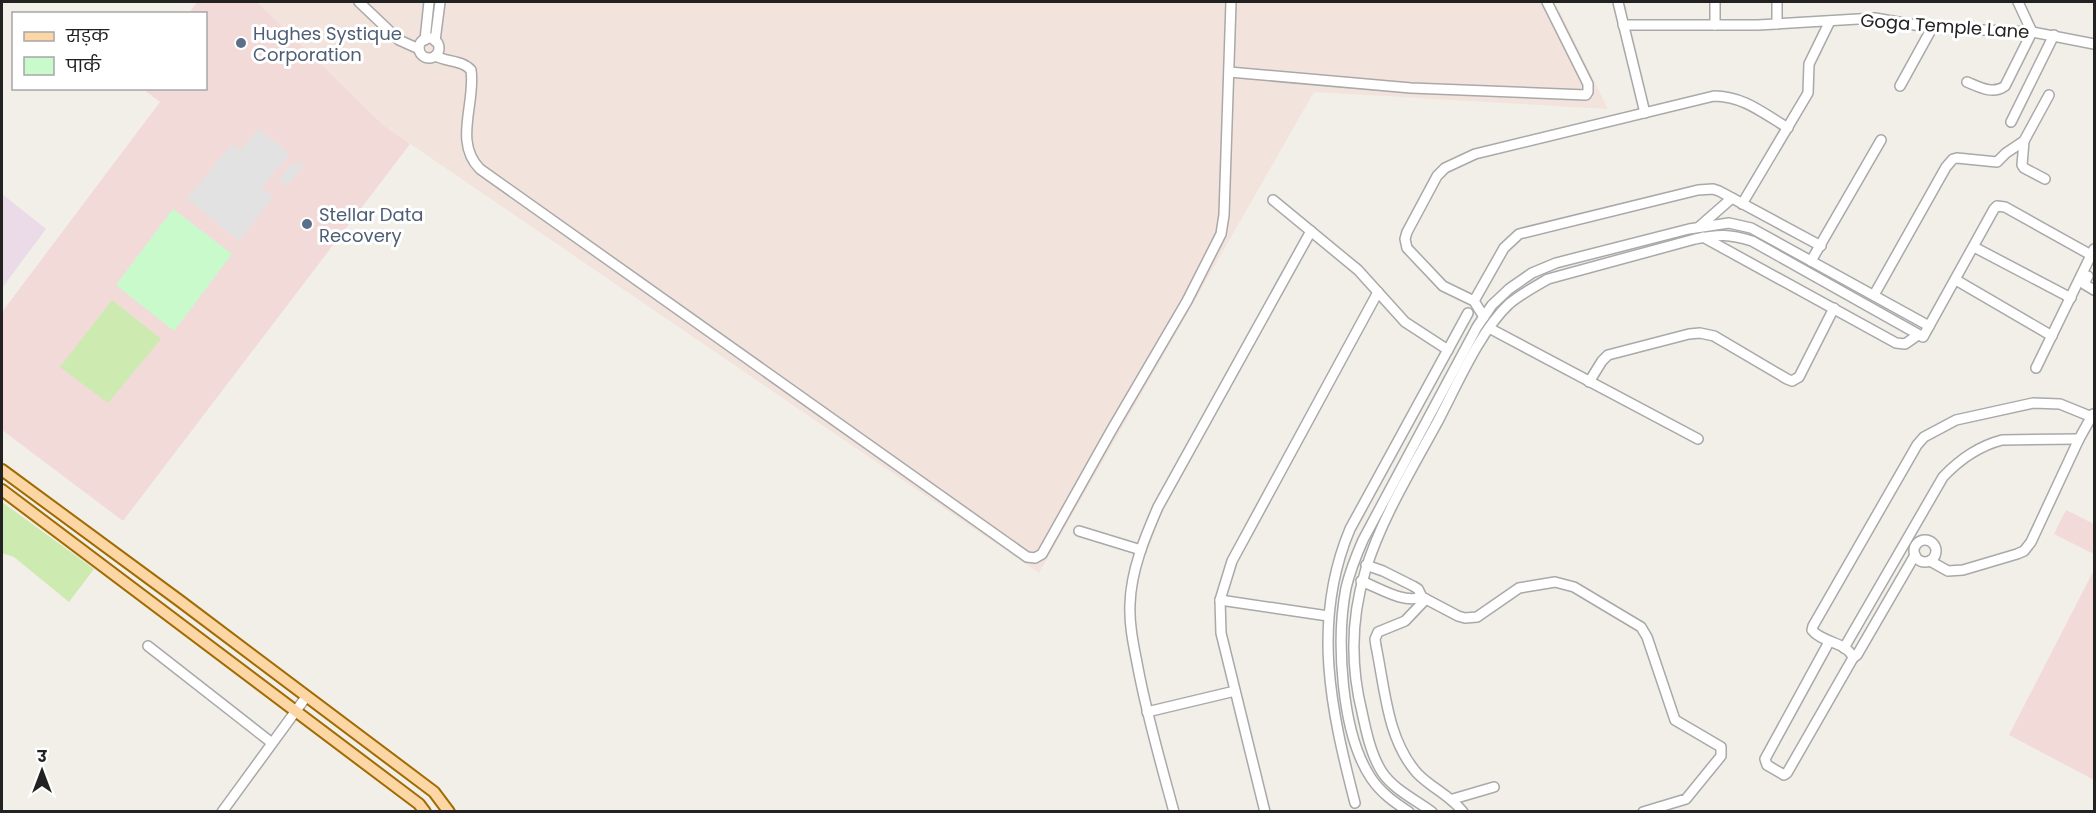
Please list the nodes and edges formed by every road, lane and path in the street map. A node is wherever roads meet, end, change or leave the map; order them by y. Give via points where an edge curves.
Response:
1 (359, 2) edge
2 (429, 2) edge
3 (440, 2) edge
4 (1231, 2) edge
5 (1547, 2) edge
6 (1618, 2) edge
7 (1715, 2) edge
8 (1777, 2) edge
9 (2018, 2) edge
10 (1830, 21) junction
11 (1777, 24) junction
12 (1623, 25) junction
13 (1715, 25) junction
14 (1932, 28) junction
15 (2032, 32) junction
16 (2054, 35) junction
17 (425, 40) junction
18 (435, 41) junction
19 (2094, 44) edge
20 (419, 49) junction
21 (435, 56) junction
22 (1229, 72) junction
23 (1966, 82) dead end
24 (1900, 86) dead end
25 (2049, 95) dead end
26 (1645, 113) junction
27 (2011, 122) dead end
28 (1788, 128) junction
29 (1881, 140) dead end
30 (2024, 141) junction
31 (2044, 179) dead end
32 (1732, 198) junction
33 (1273, 200) dead end
34 (1742, 204) junction
35 (1700, 226) junction
36 (1311, 231) junction
37 (1703, 237) junction
38 (1821, 246) junction
39 (1974, 247) junction
40 (2093, 256) edge
41 (1811, 261) junction
42 (1956, 280) junction
43 (2094, 290) edge
44 (1378, 292) junction
45 (1874, 295) junction
46 (2071, 298) junction
47 (1474, 301) junction
48 (1834, 308) junction
49 (1468, 313) dead end
50 (1484, 317) junction
51 (1929, 326) junction
52 (1489, 328) junction
53 (1920, 336) junction
54 (2052, 336) junction
55 (1449, 349) junction
56 (1461, 356) junction
57 (1470, 361) junction
58 (2036, 368) dead end
59 (1589, 382) junction
60 (2093, 415) edge
61 (1698, 439) dead end
62 (2079, 439) junction
63 (2, 470) edge
64 (2, 490) edge
65 (1079, 531) dead end
66 (1141, 550) junction
67 (1915, 555) junction
68 (1930, 561) junction
69 (1351, 567) junction
70 (1364, 572) junction
71 (1424, 598) junction
72 (1220, 600) junction
73 (1328, 616) junction
74 (1342, 618) junction
75 (1354, 620) junction
76 (1829, 642) junction
77 (148, 646) dead end
78 (1844, 648) junction
79 (1853, 658) junction
80 (1235, 691) junction
81 (306, 697) junction
82 (295, 711) junction
83 (1147, 712) junction
84 (272, 743) junction
85 (1494, 787) dead end
86 (1453, 799) junction
87 (1355, 803) dead end
88 (222, 812) edge
89 (425, 812) edge
90 (449, 812) edge
91 (1174, 812) edge
92 (1265, 812) edge
93 (1409, 812) edge
94 (1432, 812) edge
95 (1463, 812) edge
96 (1643, 812) edge

1 - 20 street via 399,40
2 - 17 street
3 - 18 street
4 - 22 street
5 - 22 street via 1588,84 1586,95 1422,88
6 - 12 street
7 - 13 street
8 - 11 street
9 - 15 street
10 - 11 street, Goga Temple Lane
10 - 14 street, Goga Temple Lane via 1875,18
10 - 28 street via 1809,64 1808,93
11 - 13 street, Goga Temple Lane
12 - 13 street, Goga Temple Lane
12 - 26 street
14 - 15 street, Goga Temple Lane
14 - 24 street
15 - 16 street, Goga Temple Lane
15 - 23 street via 2000,90 1986,90
16 - 19 street, Goga Temple Lane
16 - 27 street
17 - 18 street
17 - 20 street
18 - 21 street via 439,48
20 - 21 street via 425,57
21 - 22 street via 465,64 471,70 467,144 480,169 1032,558 1042,554 1187,301 1221,234
25 - 30 street
26 - 28 street via 1698,99 1728,96
26 - 47 street via 1475,154 1437,176 1405,243 1443,286
28 - 34 street
29 - 38 street
30 - 31 street via 2022,165
30 - 45 street via 1997,162 1953,159
32 - 34 street
32 - 35 street
32 - 47 street via 1713,189 1698,190 1519,234 1504,248
33 - 36 street
34 - 38 street
35 - 41 street via 1739,224
35 - 50 street via 1556,263 1532,273 1509,289
36 - 44 street
36 - 66 street via 1158,507
37 - 48 street
37 - 52 street via 1548,279 1509,304
37 - 53 street via 1732,235 1752,241
38 - 41 street
39 - 40 street via 1994,209 2001,206
39 - 42 street
39 - 46 street
40 - 43 street via 2084,284
40 - 46 street
41 - 45 street
42 - 51 street
42 - 54 street
44 - 55 street via 1405,322
44 - 72 street via 1232,561
45 - 51 street
46 - 54 street
47 - 50 street
48 - 53 street via 1896,343 1905,344
48 - 59 street via 1796,380 1787,379 1714,336 1700,333 1608,355
49 - 55 street
50 - 56 street
51 - 53 street
52 - 57 street
52 - 59 street
54 - 58 street
55 - 56 street
55 - 73 street via 1350,529 1338,557
56 - 57 street
56 - 69 street
57 - 70 street via 1388,513
59 - 61 street
60 - 62 street
60 - 76 street via 2060,404 2033,403 1956,420 1924,437 1813,626 1814,633
62 - 68 street via 2024,551 1963,570 1948,571
62 - 78 street via 2002,441 1955,464 1942,477
63 - 81 main road
64 - 82 main road
65 - 66 street
66 - 83 street via 1130,620
67 - 68 street via 1923,562
67 - 68 street via 1916,544 1930,541 1937,553
67 - 79 street
69 - 70 street
69 - 74 street
70 - 71 street via 1406,598
70 - 71 street via 1413,586
70 - 75 street
71 - 86 street via 1405,621 1378,632 1376,646 1400,750 1418,774
71 - 96 street via 1472,619 1519,588 1562,582 1641,627 1675,720 1723,751 1686,799
72 - 73 street
72 - 80 street via 1221,633
73 - 74 street
73 - 87 street via 1332,706
74 - 75 street
74 - 93 street via 1347,705 1363,763 1389,799
75 - 94 street via 1358,697 1373,751 1392,783
76 - 78 street
76 - 79 street via 1765,759 1767,765 1787,773
77 - 84 street
78 - 79 street
80 - 83 street
80 - 92 street
81 - 82 street
81 - 90 main road via 434,792
82 - 84 street
82 - 89 main road
83 - 91 street
84 - 88 street
85 - 86 street
86 - 95 street

